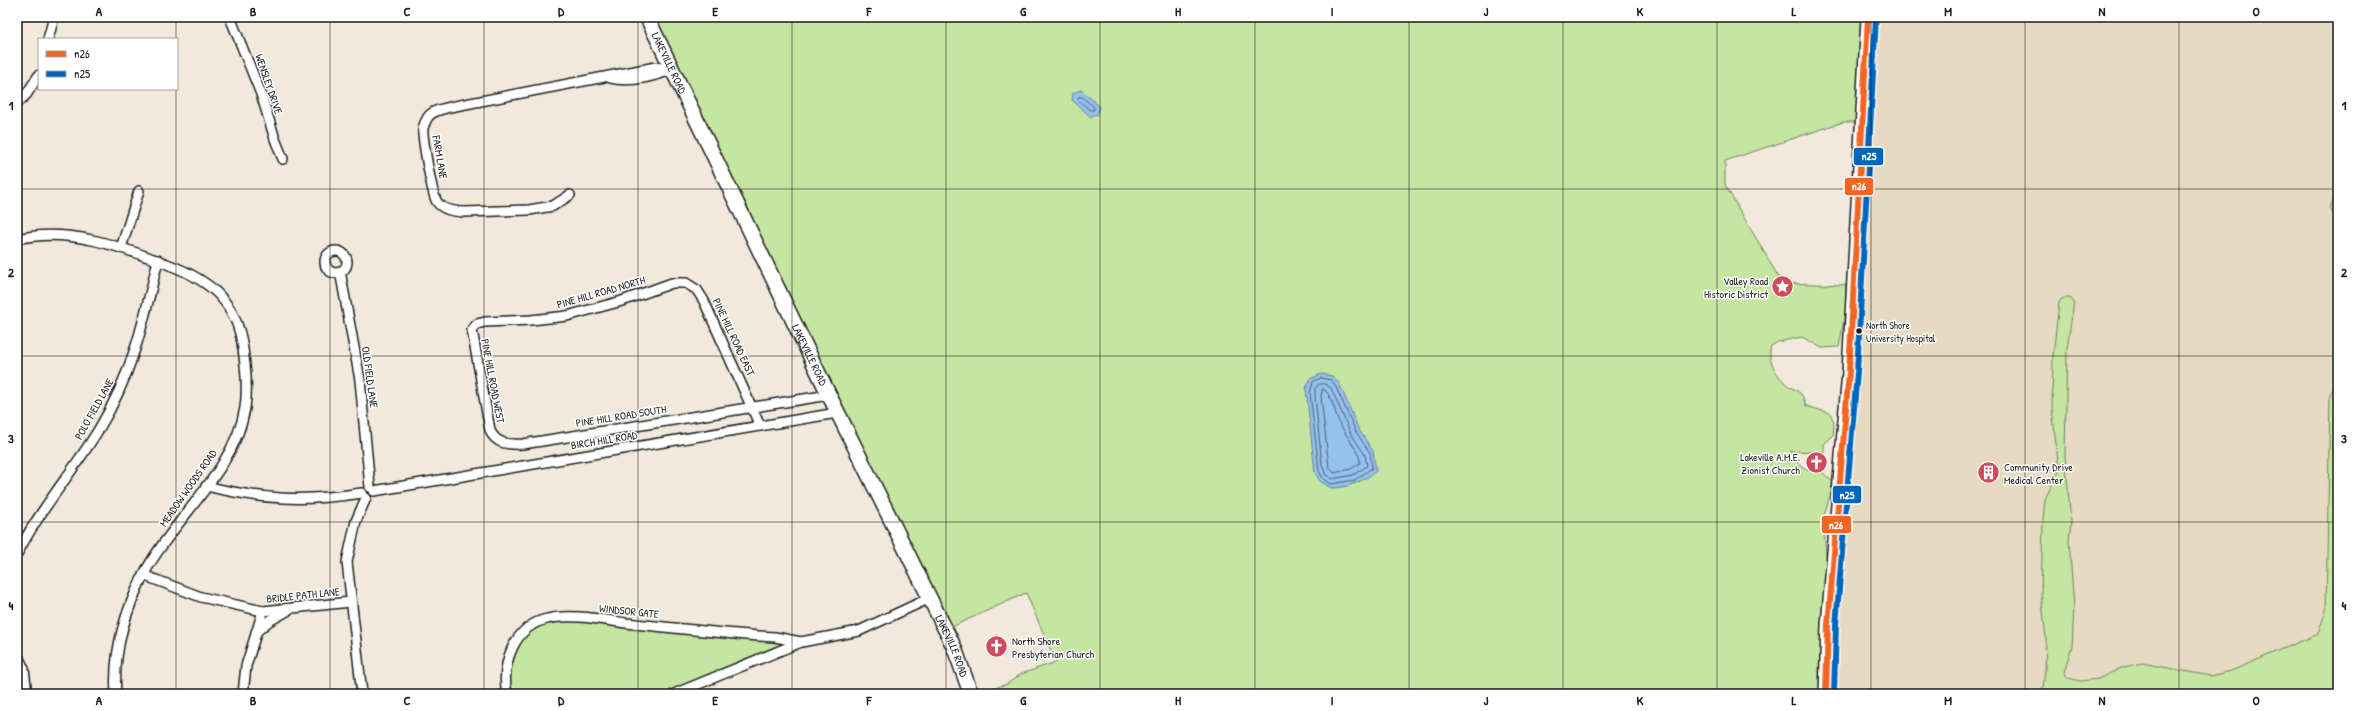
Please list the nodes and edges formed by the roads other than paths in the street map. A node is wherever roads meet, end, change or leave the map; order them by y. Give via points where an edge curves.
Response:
1 (54, 17) edge
2 (230, 17) edge
3 (647, 17) edge
4 (1868, 17) edge
5 (48, 38) edge
6 (671, 70) junction
7 (38, 77) edge
8 (17, 103) edge
9 (283, 159) dead end
10 (139, 191) dead end
11 (570, 195) dead end
12 (17, 240) edge
13 (121, 248) junction
14 (158, 260) junction
15 (340, 271) dead end
16 (686, 283) joint
17 (474, 326) joint
18 (829, 395) junction
19 (752, 408) junction
20 (837, 413) junction
21 (760, 426) junction
22 (495, 439) joint
23 (206, 486) junction
24 (372, 489) junction
25 (364, 496) junction
26 (17, 554) edge
27 (143, 575) junction
28 (930, 598) junction
29 (351, 602) junction
30 (292, 609) junction
31 (263, 611) junction
32 (255, 633) junction
33 (801, 642) junction
34 (17, 654) edge
35 (27, 694) edge
36 (116, 694) edge
37 (243, 694) edge
38 (362, 694) edge
39 (507, 694) edge
40 (674, 694) edge
41 (970, 694) edge
42 (1826, 694) edge

1 - 5 street
2 - 9 street, WENSLEY DRIVE via 262,94
3 - 6 main road, LAKEVILLE ROAD
4 - 42 main road via 1849,372 1829,611
6 - 11 street, FARM LANE via 658,75 622,81 610,78 436,111 429,116 423,128 423,139 435,197 443,207 462,212 529,210 553,206
6 - 18 main road, LAKEVILLE ROAD
7 - 8 street via 26,95
10 - 13 street
12 - 13 street, MEADOW WOODS ROAD via 36,234 64,234
13 - 14 street, MEADOW WOODS ROAD
14 - 23 street, MEADOW WOODS ROAD via 184,270 219,294 233,312 241,334 247,381 245,409 232,446
14 - 26 street, POLO FIELD LANE via 138,344 124,381 100,429 52,495
15 - 24 street, OLD FIELD LANE via 360,380
16 - 17 street, PINE HILL ROAD NORTH via 672,283 622,301 568,316 485,322
16 - 19 street, PINE HILL ROAD EAST via 697,290 704,301
17 - 22 street, PINE HILL ROAD WEST via 474,347 489,426
18 - 19 street, PINE HILL ROAD SOUTH
18 - 20 main road, LAKEVILLE ROAD
19 - 21 street, PINE HILL ROAD EAST
19 - 22 street, PINE HILL ROAD SOUTH via 523,444 508,444
20 - 21 street, BIRCH HILL ROAD
20 - 28 main road, LAKEVILLE ROAD
21 - 24 street, BIRCH HILL ROAD
23 - 25 street via 244,495 290,500
23 - 27 street, MEADOW WOODS ROAD
24 - 25 street via 372,498
25 - 29 street via 348,556 347,572
27 - 31 street, BRIDLE PATH LANE via 201,597
27 - 36 street, MEADOW WOODS ROAD via 121,638
28 - 33 street, WINDSOR GATE via 865,629
28 - 41 main road, LAKEVILLE ROAD via 954,647
29 - 30 street, BRIDLE PATH LANE
29 - 38 street
30 - 31 street, BRIDLE PATH LANE
30 - 32 street via 273,618
31 - 32 street
32 - 37 street via 246,666
33 - 39 street, WINDSOR GATE via 776,637 557,617 537,623 522,635 510,653 505,670
33 - 40 street, WINDSOR GATE
34 - 35 street via 24,669

